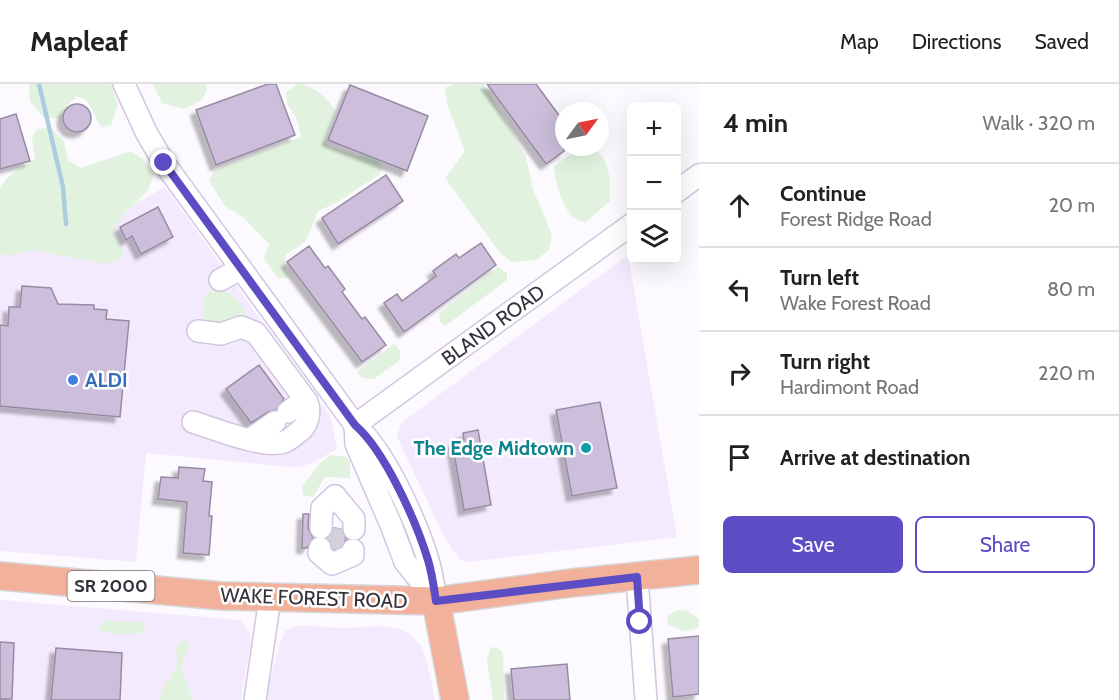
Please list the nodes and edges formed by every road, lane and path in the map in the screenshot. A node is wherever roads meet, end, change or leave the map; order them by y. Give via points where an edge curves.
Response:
1 (124, 84) edge
2 (699, 175) edge
3 (681, 188) edge
4 (627, 228) edge
5 (240, 269) junction
6 (220, 280) dead end
7 (198, 331) dead end
8 (292, 415) junction
9 (193, 422) dead end
10 (355, 425) junction
11 (256, 441) junction
12 (335, 496) joint
13 (699, 570) edge
14 (0, 576) edge
15 (637, 577) junction
16 (270, 598) junction
17 (436, 601) junction
18 (255, 700) edge
19 (455, 700) edge
20 (646, 700) edge

1 - 5 street via 164,163
2 - 3 street
4 - 10 street, BLAND ROAD
5 - 6 street
5 - 10 street
7 - 8 street via 221,334 242,327 256,333
8 - 11 street
8 - 11 street via 305,428 286,442
9 - 11 street
10 - 17 street via 378,452 404,502 428,561
12 - 12 street via 322,508 335,542 354,519
13 - 15 main road, WAKE FOREST ROAD / SR 2000
14 - 16 main road, WAKE FOREST ROAD / SR 2000
15 - 17 main road, WAKE FOREST ROAD / SR 2000
15 - 20 street
16 - 17 main road, WAKE FOREST ROAD / SR 2000
16 - 18 street
17 - 19 main road

